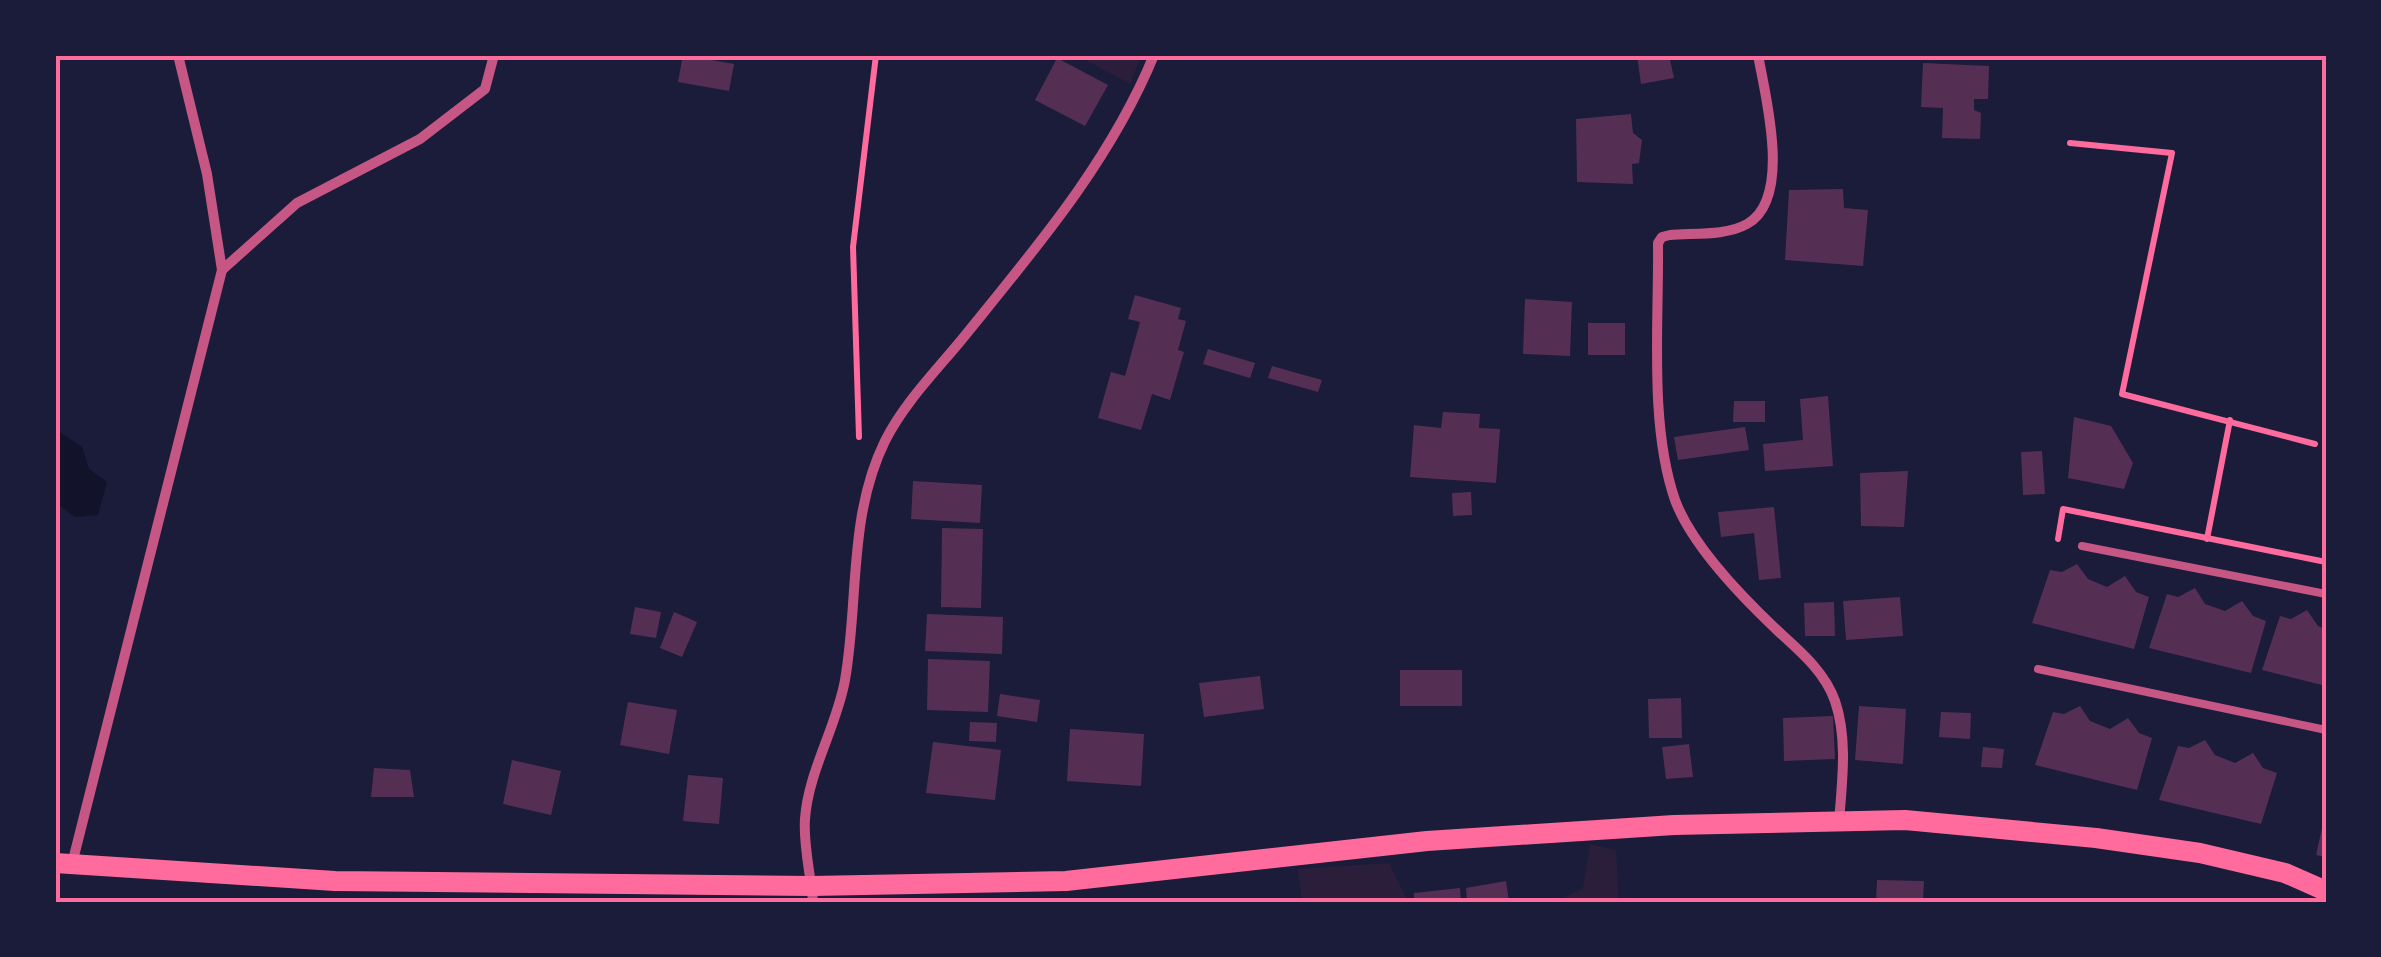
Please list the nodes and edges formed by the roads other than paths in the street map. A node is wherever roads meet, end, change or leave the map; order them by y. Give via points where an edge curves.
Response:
1 (178, 55) edge
2 (494, 55) edge
3 (1154, 55) edge
4 (1759, 60) dead end
5 (222, 270) junction
6 (2082, 546) road end
7 (2326, 594) edge
8 (2038, 668) dead end
9 (2326, 730) edge
10 (1840, 823) junction
11 (64, 864) edge
12 (2326, 891) edge
13 (813, 894) edge

1 - 5 street
2 - 5 street via 486,89 420,139 296,203
3 - 13 street via 1084,185 885,442 861,509 840,711 805,818
4 - 10 street via 1774,152 1759,214 1732,230 1670,235 1658,243 1661,439 1676,502 1691,531 1818,671 1834,698 1843,734
5 - 11 street
6 - 7 lane
8 - 9 lane
10 - 12 main road via 1936,821 2096,838 2237,860
10 - 13 main road via 1674,825 1427,841 1066,881
11 - 13 main road via 335,881

